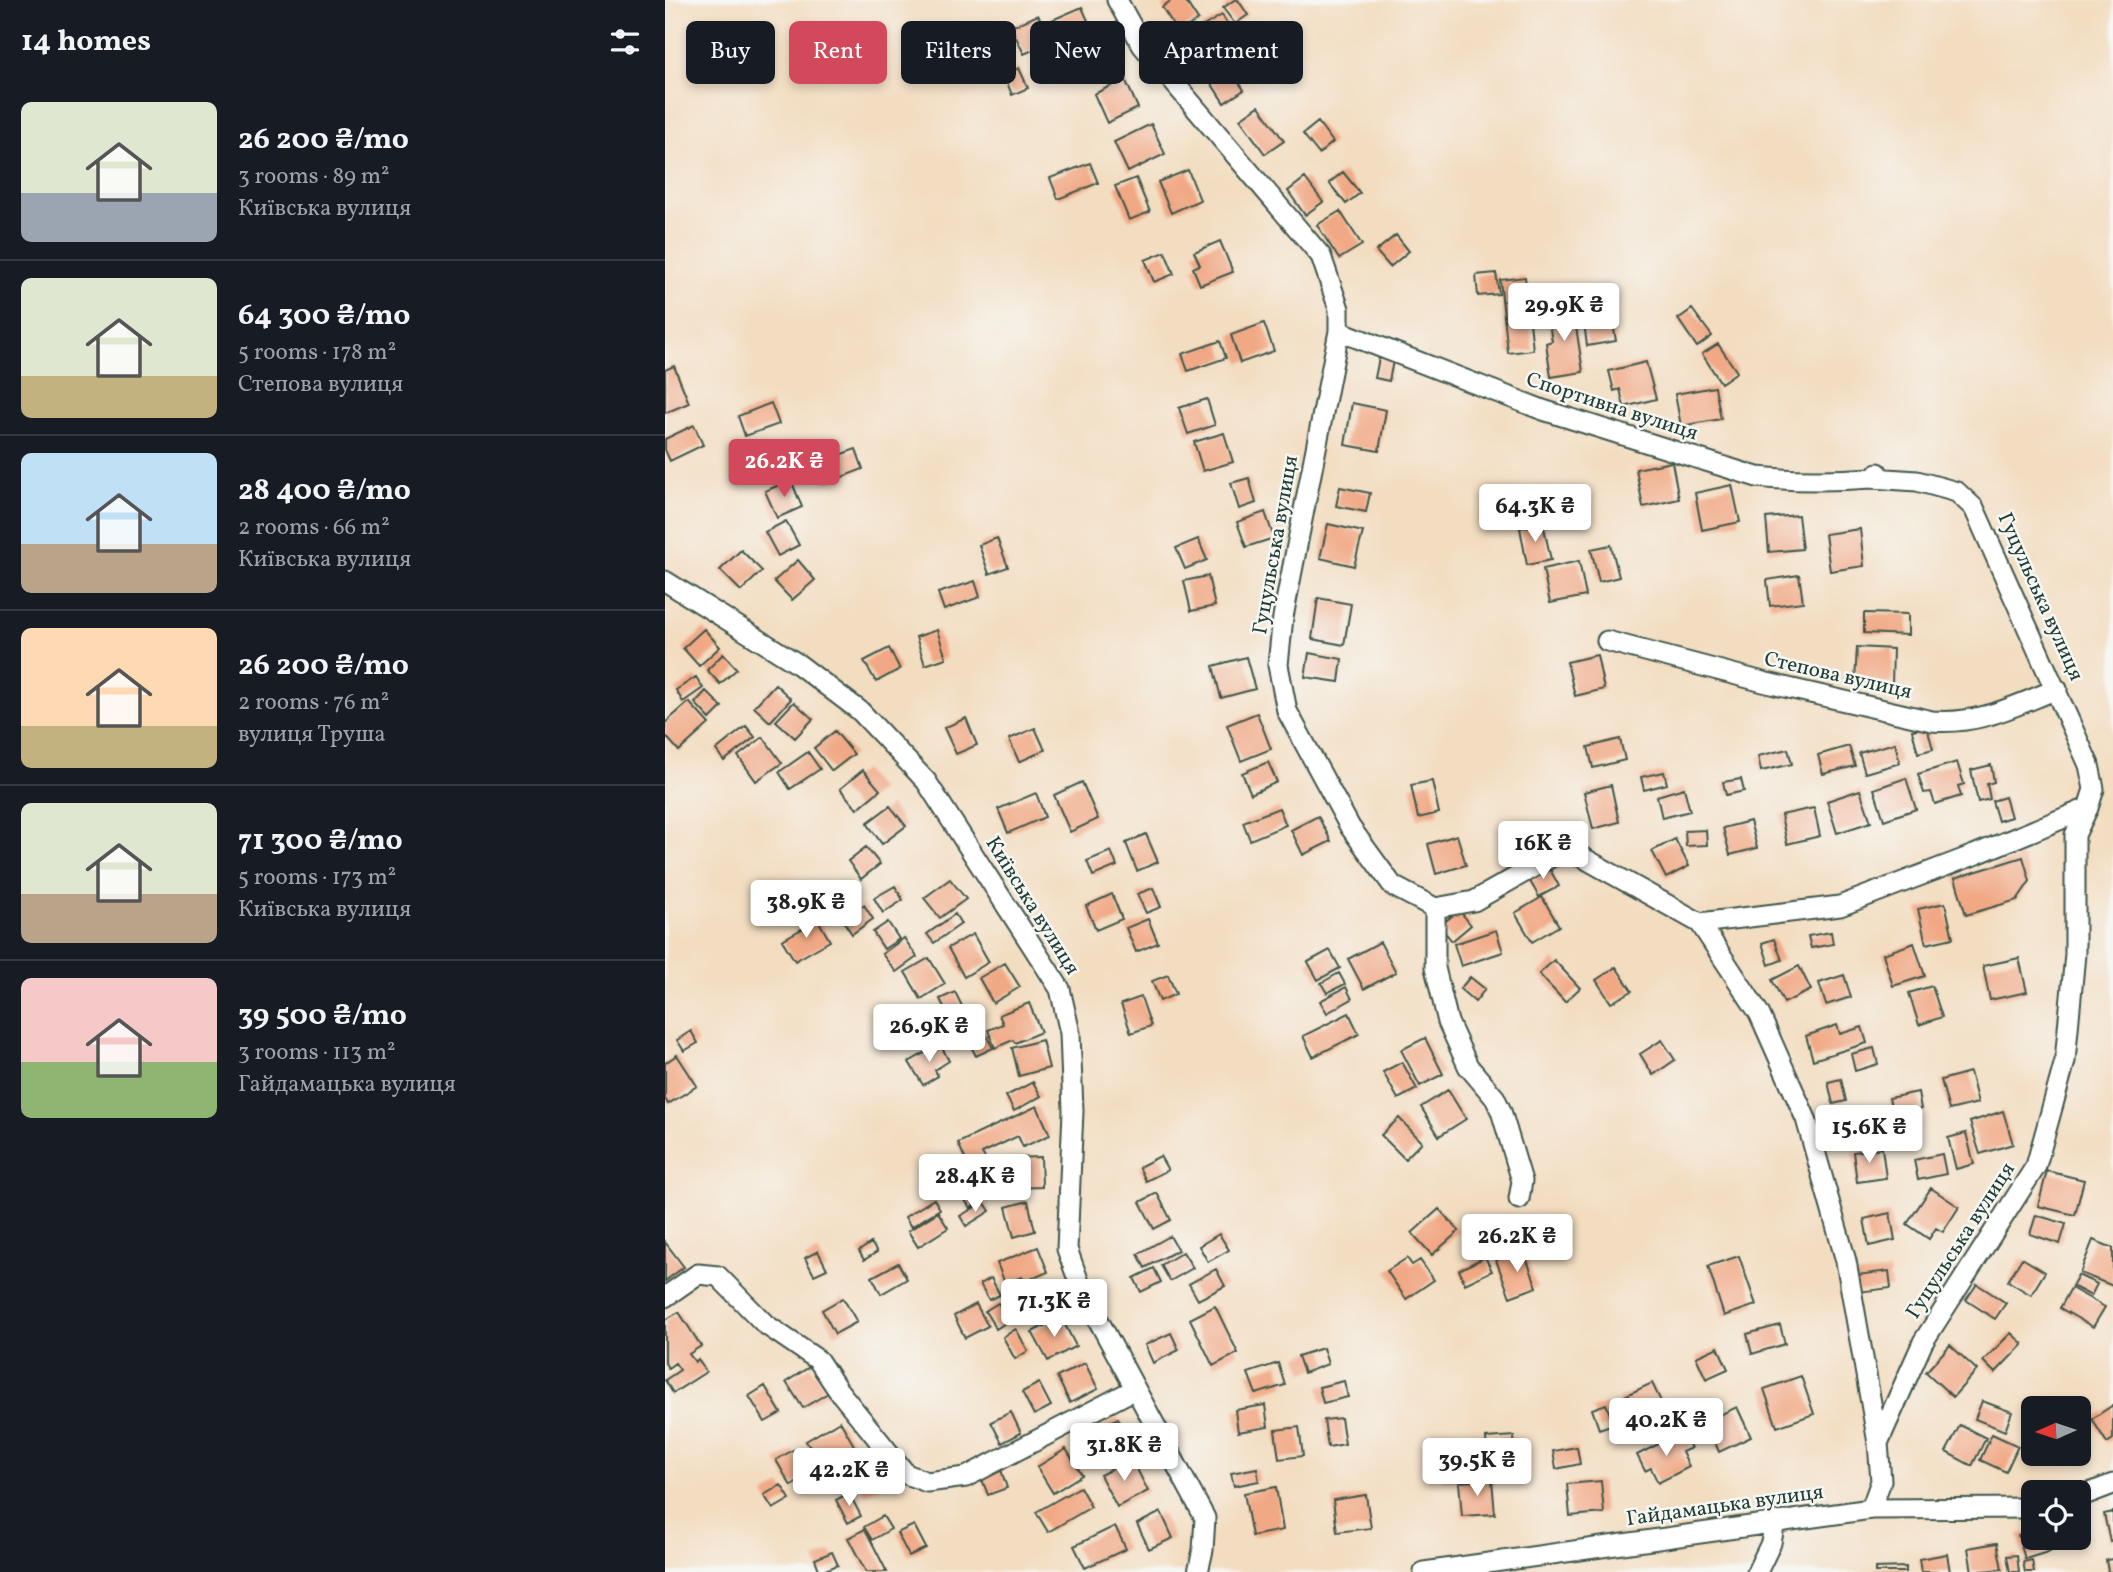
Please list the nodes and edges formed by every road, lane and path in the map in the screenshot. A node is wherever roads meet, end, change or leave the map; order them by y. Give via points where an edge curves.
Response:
1 (1117, 0) edge
2 (1339, 331) junction
3 (1875, 476) joint
4 (665, 581) edge
5 (1607, 641) dead end
6 (2057, 689) junction
7 (2088, 808) junction
8 (1435, 908) junction
9 (1700, 922) junction
10 (1519, 1199) dead end
11 (665, 1297) edge
12 (1135, 1389) junction
13 (1878, 1443) junction
14 (2113, 1484) edge
15 (2091, 1492) edge
16 (2021, 1508) edge
17 (1871, 1509) junction
18 (1775, 1521) junction
19 (1198, 1572) edge
20 (1424, 1572) edge
21 (1757, 1572) edge

1 - 2 street, Гуцульська вулиця via 1142,45 1321,256 1339,309
2 - 3 street, Спортивна вулиця via 1543,410 1757,477 1828,482
2 - 8 street, Гуцульська вулиця via 1283,617 1278,665 1287,711 1350,827 1393,886
3 - 6 street, Гуцульська вулиця via 1957,492 1974,508
4 - 12 street, Київська вулиця via 798,664 860,711 926,781 1060,989 1070,1033 1072,1085 1067,1249 1081,1288
5 - 6 street, Степова вулиця via 1932,721 1957,723 1997,713
6 - 7 street, Гуцульська вулиця via 2089,765 2094,789
7 - 9 street via 1840,906
7 - 13 street, Гуцульська вулиця via 2075,835 2075,954 2065,1061 2036,1166 1923,1342
8 - 9 street, Гуцульська вулиця via 1474,901 1553,856 1568,853
8 - 10 street via 1435,968 1448,1023 1468,1066 1501,1111 1522,1181
9 - 13 street, Гуцульська вулиця via 1759,1013 1806,1119 1846,1261
11 - 12 street via 698,1275 718,1276 765,1324 818,1360 906,1474 927,1482 966,1476
12 - 19 street, Київська вулиця via 1205,1518
13 - 17 street, Гуцульська вулиця via 1881,1481
14 - 15 street
16 - 17 street, Гайдамацька вулиця
17 - 18 street, Гайдамацька вулиця
18 - 20 street, Гайдамацька вулиця
18 - 21 street via 1771,1543

